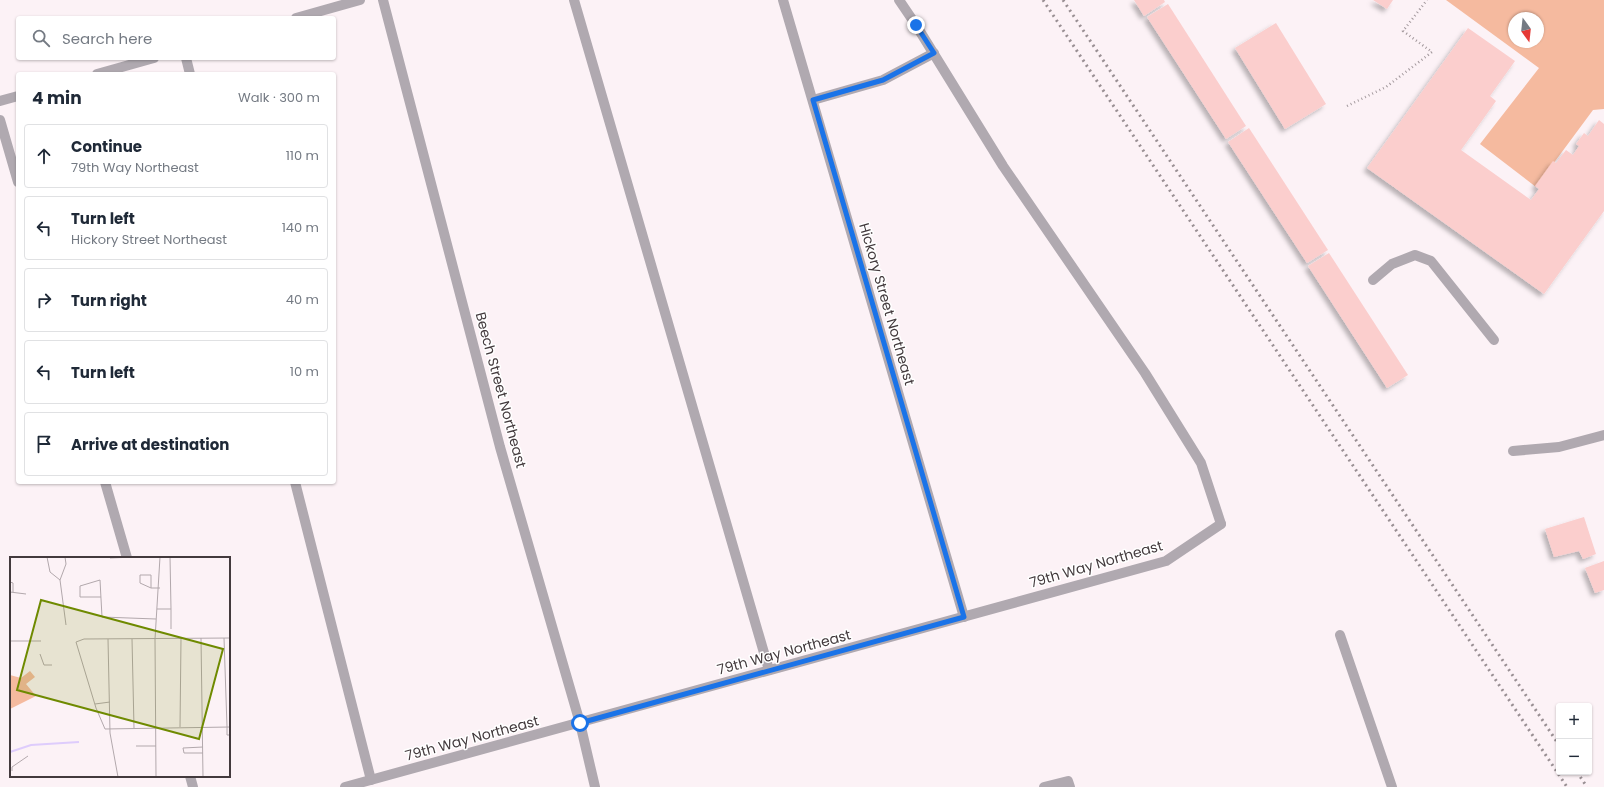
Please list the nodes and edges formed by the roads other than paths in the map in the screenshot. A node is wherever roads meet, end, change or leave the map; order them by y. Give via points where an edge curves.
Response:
1 (360, 0) edge
2 (383, 0) edge
3 (574, 0) edge
4 (783, 0) edge
5 (899, 0) edge
6 (303, 16) edge
7 (934, 53) junction
8 (147, 60) edge
9 (186, 60) edge
10 (104, 72) edge
11 (190, 72) edge
12 (16, 97) edge
13 (813, 100) junction
14 (0, 101) edge
15 (0, 120) edge
16 (16, 175) edge
17 (1373, 280) dead end
18 (1494, 340) dead end
19 (1604, 435) edge
20 (1513, 451) dead end
21 (106, 484) edge
22 (296, 484) edge
23 (127, 557) edge
24 (964, 617) junction
25 (1340, 635) dead end
26 (770, 670) junction
27 (580, 723) junction
28 (190, 777) edge
29 (371, 780) junction
30 (193, 787) edge
31 (345, 787) edge
32 (594, 787) edge
33 (1044, 787) edge
34 (1070, 787) edge
35 (1392, 787) edge

1 - 6 street
2 - 27 street, Beech Street Northeast via 498,439
3 - 26 street
4 - 13 street, Hickory Street Northeast
5 - 7 street
7 - 13 street via 883,80
7 - 24 street, 79th Way Northeast via 1003,166 1145,373 1201,463 1221,524 1166,561
8 - 10 street
9 - 11 street
12 - 14 street
13 - 24 street, Hickory Street Northeast
15 - 16 street
17 - 18 street via 1392,264 1415,255 1431,261
19 - 20 street via 1559,447
21 - 23 street
22 - 29 street
24 - 26 street, 79th Way Northeast
25 - 35 street
26 - 27 street, 79th Way Northeast
27 - 29 street, 79th Way Northeast
27 - 32 street, Beech Street Northeast
28 - 30 street
29 - 31 street, 79th Way Northeast
33 - 34 street via 1068,781

